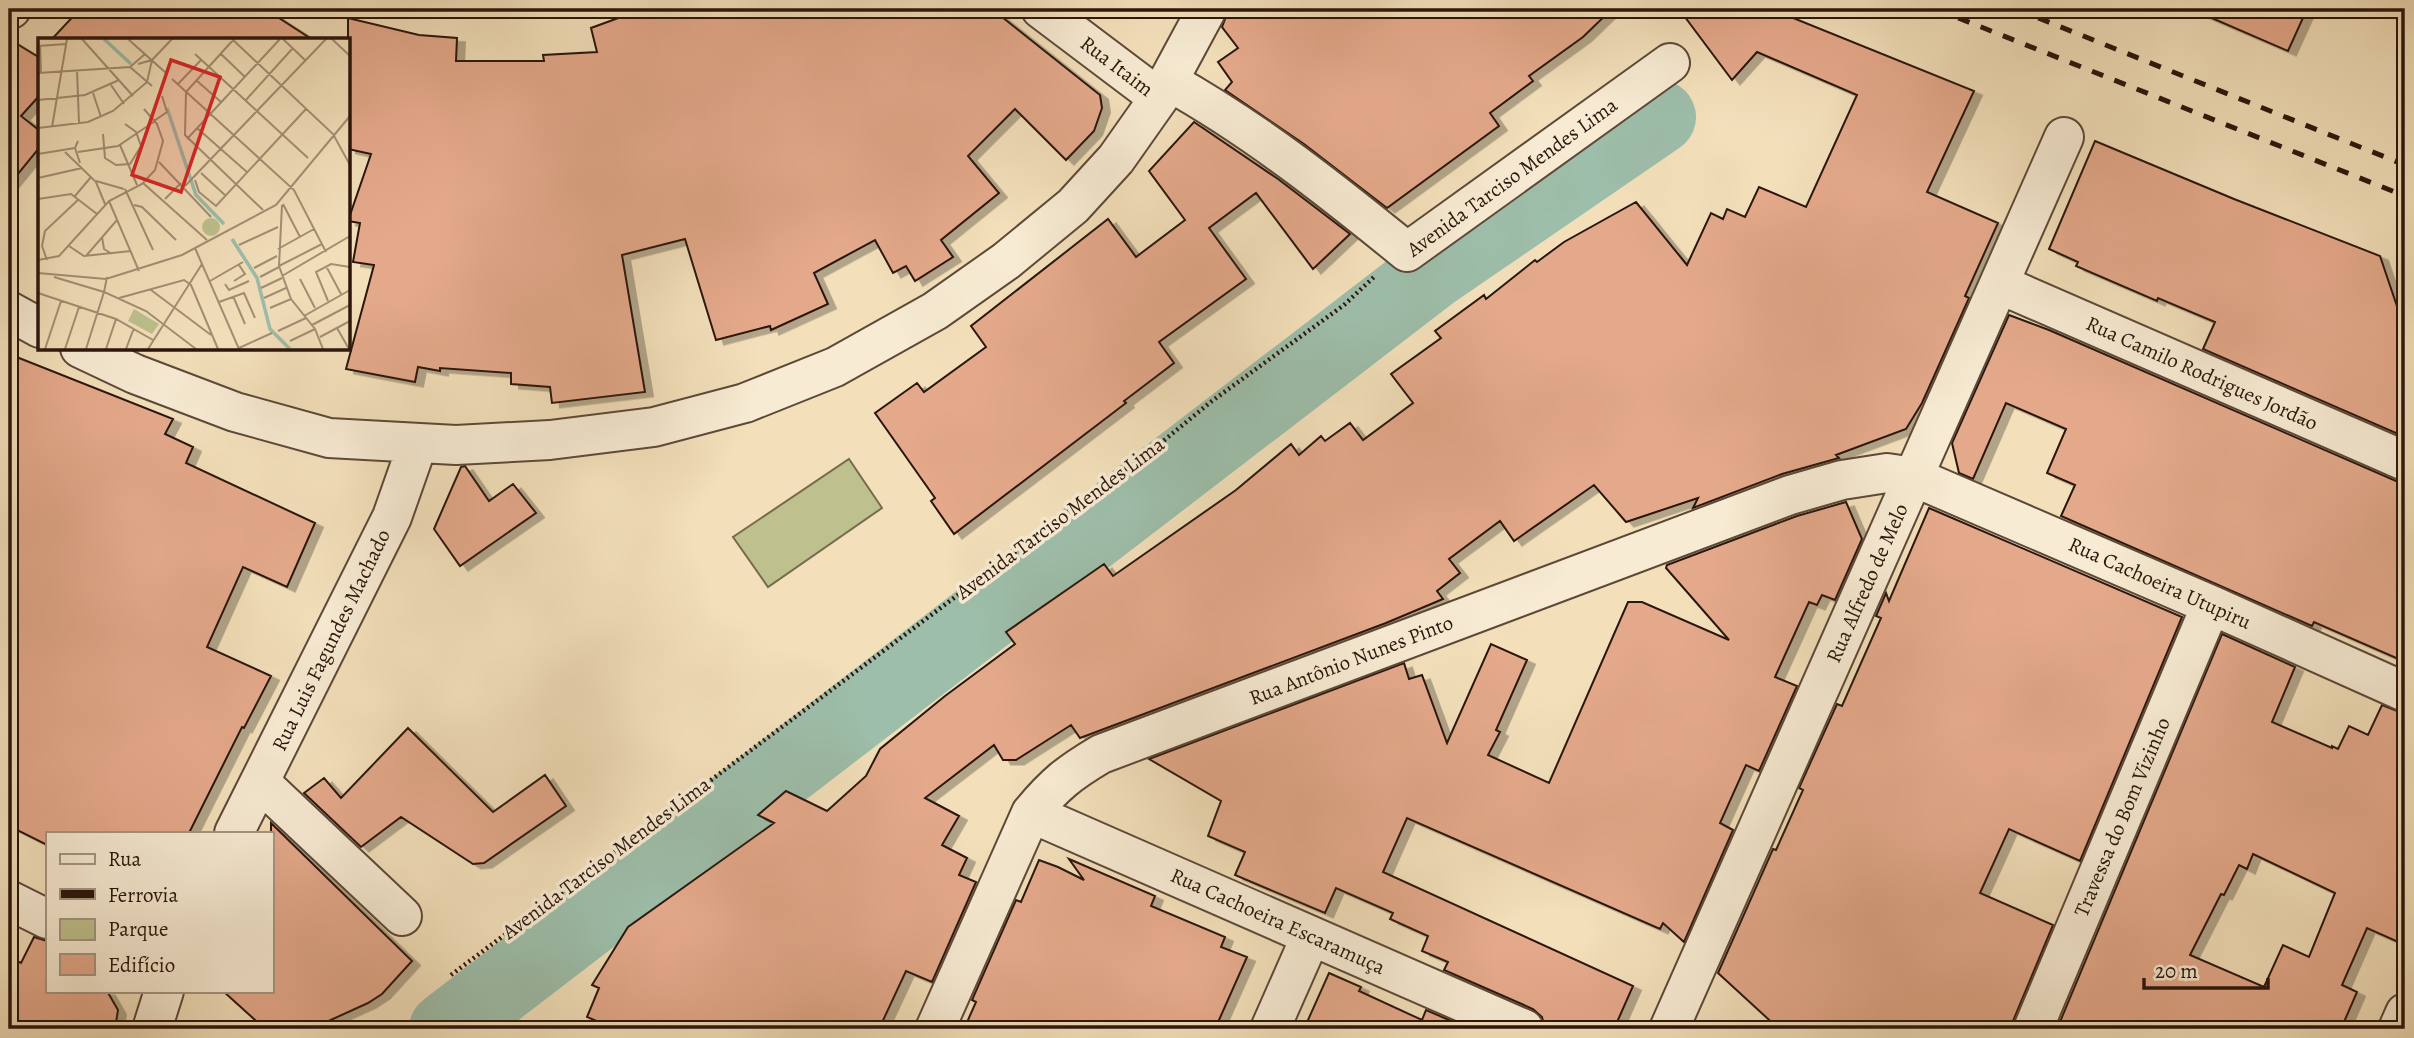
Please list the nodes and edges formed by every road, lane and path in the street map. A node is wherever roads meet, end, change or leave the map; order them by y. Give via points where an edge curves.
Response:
1 (1041, 9) edge
2 (1207, 9) edge
3 (1670, 63) dead end
4 (1164, 89) junction
5 (2064, 137) dead end
6 (1407, 252) junction
7 (1999, 284) junction
8 (9, 311) edge
9 (38, 327) edge
10 (84, 350) edge
11 (418, 443) junction
12 (2405, 461) edge
13 (1914, 477) junction
14 (2211, 605) junction
15 (2405, 692) edge
16 (260, 782) junction
17 (1031, 813) junction
18 (235, 832) edge
19 (9, 900) edge
20 (401, 916) dead end
21 (46, 918) edge
22 (1311, 936) junction
23 (451, 975) dead end
24 (164, 992) edge
25 (2405, 1013) edge
26 (152, 1029) edge
27 (935, 1029) edge
28 (1270, 1029) edge
29 (1524, 1029) edge
30 (1669, 1029) edge
31 (2033, 1029) edge
32 (2398, 1029) edge

1 - 4 street, Rua Itaim
2 - 4 street
3 - 6 street, Avenida Tarciso Mendes Lima
4 - 6 street, Rua Itaim via 1205,102 1353,207
4 - 11 street via 1116,159 1073,206 935,311 835,367 745,403 654,427 550,440
5 - 7 street, Rua Alfredo de Melo
6 - 23 path, Avenida Tarciso Mendes Lima via 1379,271 1345,305
7 - 12 street, Rua Camilo Rodrigues Jordão
7 - 13 street, Rua Alfredo de Melo
8 - 9 street
10 - 11 street via 235,412 329,438
11 - 16 street, Rua Luis Fagundes Machado via 392,517
13 - 14 street, Rua Cachoeira Utupiru
13 - 17 street, Rua Antônio Nunes Pinto via 1887,473 1800,492 1101,754 1070,772
13 - 30 street, Rua Alfredo de Melo
14 - 15 street, Rua Cachoeira Utupiru
14 - 31 street, Travessa do Bom Vizinho
16 - 18 street, Rua Luis Fagundes Machado
16 - 20 street
17 - 22 street, Rua Cachoeira Escaramuça
17 - 27 street, Rua Antônio Nunes Pinto
19 - 21 street
22 - 28 street
22 - 29 street, Rua Cachoeira Escaramuça
24 - 26 street
25 - 32 street

